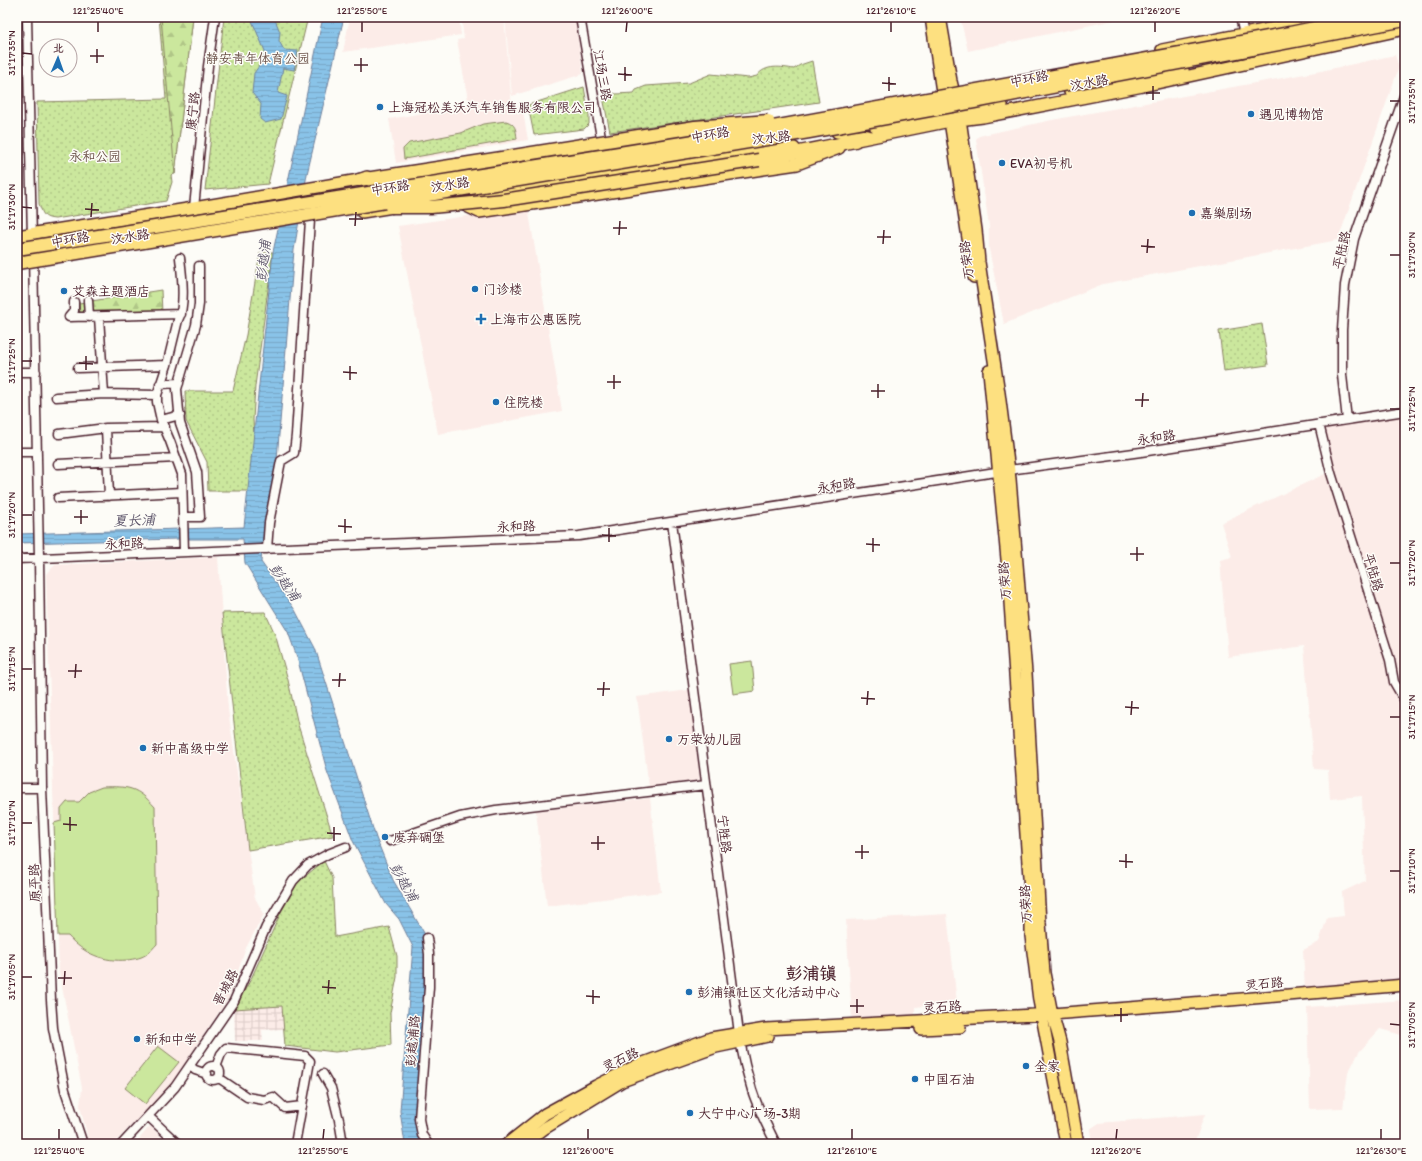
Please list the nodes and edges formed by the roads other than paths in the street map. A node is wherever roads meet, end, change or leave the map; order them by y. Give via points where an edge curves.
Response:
1 (27, 17) edge
2 (215, 17) edge
3 (580, 17) edge
4 (931, 17) edge
5 (940, 17) edge
6 (1240, 17) edge
7 (1330, 17) edge
8 (1368, 17) edge
9 (1405, 20) edge
10 (1272, 28) junction
11 (1405, 29) edge
12 (1244, 34) junction
13 (1405, 93) edge
14 (949, 95) junction
15 (849, 110) junction
16 (867, 115) junction
17 (933, 116) junction
18 (827, 117) junction
19 (954, 117) junction
20 (914, 129) junction
21 (837, 132) junction
22 (872, 136) junction
23 (601, 137) junction
24 (855, 142) junction
25 (615, 145) junction
26 (705, 159) junction
27 (459, 167) junction
28 (731, 174) junction
29 (359, 180) junction
30 (439, 185) junction
31 (451, 198) junction
32 (380, 200) junction
33 (194, 208) junction
34 (359, 209) junction
35 (310, 214) junction
36 (265, 220) junction
37 (32, 233) junction
38 (17, 236) edge
39 (140, 238) junction
40 (171, 243) junction
41 (17, 249) edge
42 (17, 252) edge
43 (33, 257) junction
44 (17, 258) edge
45 (180, 258) dead end
46 (17, 263) edge
47 (199, 266) dead end
48 (17, 268) edge
49 (88, 300) dead end
50 (74, 302) dead end
51 (181, 314) junction
52 (99, 316) junction
53 (89, 317) junction
54 (167, 365) junction
55 (103, 367) junction
56 (78, 368) dead end
57 (17, 372) edge
58 (36, 372) junction
59 (179, 383) junction
60 (160, 384) junction
61 (104, 394) junction
62 (157, 395) junction
63 (56, 397) dead end
64 (1405, 411) edge
65 (180, 415) junction
66 (1347, 420) junction
67 (163, 423) junction
68 (1318, 424) junction
69 (106, 428) junction
70 (59, 434) dead end
71 (17, 452) edge
72 (37, 452) junction
73 (176, 458) junction
74 (107, 461) junction
75 (58, 464) dead end
76 (1004, 471) junction
77 (182, 492) junction
78 (109, 496) junction
79 (58, 498) dead end
80 (184, 517) junction
81 (672, 522) junction
82 (184, 548) junction
83 (267, 549) junction
84 (39, 558) junction
85 (17, 559) edge
86 (1405, 701) edge
87 (706, 785) junction
88 (17, 788) edge
89 (42, 788) junction
90 (390, 841) dead end
91 (346, 847) dead end
92 (427, 938) dead end
93 (1405, 985) edge
94 (1405, 990) edge
95 (1048, 1017) junction
96 (740, 1037) junction
97 (190, 1066) junction
98 (216, 1066) junction
99 (207, 1074) junction
100 (323, 1074) dead end
101 (219, 1078) junction
102 (302, 1106) junction
103 (148, 1116) junction
104 (83, 1144) edge
105 (122, 1144) edge
106 (178, 1144) edge
107 (295, 1144) edge
108 (343, 1144) edge
109 (428, 1144) edge
110 (507, 1144) edge
111 (524, 1144) edge
112 (776, 1144) edge
113 (1066, 1144) edge
114 (1078, 1144) edge

1 - 37 street, 原平路
2 - 33 street, 康宁路
3 - 23 street, 江场三路
4 - 14 main road, 万荣路
5 - 14 main road, 万荣路
6 - 12 street
7 - 10 main road, 汶水路
8 - 18 highway, 中环路, bridge
9 - 34 highway, 中环路, bridge via 951,107
10 - 12 main road, 汶水路
10 - 14 main road via 1218,47 1142,63
11 - 19 main road, 汶水路 via 1143,86 983,117
12 - 14 main road, 汶水路
13 - 66 street, 平陆路 via 1354,239 1345,285 1342,376
14 - 15 main road, 汶水路
14 - 16 main road
14 - 19 main road, 万荣路
15 - 16 main road
15 - 25 main road, 汶水路 via 815,118
16 - 30 main road
17 - 19 main road
17 - 20 main road
17 - 21 main road
18 - 27 highway, bridge via 695,127
18 - 41 highway, 中环路, bridge via 699,140
19 - 20 main road, 汶水路
19 - 76 main road, 万荣路
20 - 22 main road, 汶水路
21 - 22 main road
21 - 32 main road via 562,170
22 - 24 main road, 汶水路
23 - 25 main road
23 - 29 main road, 汶水路 via 389,170
24 - 26 main road, 汶水路
24 - 28 main road via 797,164
24 - 34 highway, bridge via 759,160 504,200 431,207
25 - 27 main road, 汶水路
26 - 28 main road
26 - 31 main road, 汶水路
27 - 29 highway
27 - 30 main road
28 - 31 main road via 479,212
29 - 33 main road, 汶水路
30 - 35 main road
31 - 34 main road, 汶水路
32 - 34 main road
32 - 35 main road
33 - 37 main road, 汶水路
34 - 35 main road, 汶水路
34 - 46 highway, 中环路, bridge
35 - 36 main road, 汶水路
35 - 36 main road
35 - 83 street via 294,453 280,461
36 - 39 main road, 汶水路
36 - 40 main road, 汶水路
36 - 43 main road, 汶水路
37 - 38 main road, 汶水路
37 - 43 street, 原平路
39 - 40 main road
39 - 43 main road, 汶水路
40 - 43 main road, 汶水路
42 - 43 main road, 汶水路
43 - 44 main road, 汶水路
43 - 48 main road, 汶水路
43 - 58 street, 原平路
45 - 51 street
47 - 59 street via 196,325
49 - 53 street
50 - 53 street via 74,311 69,317
51 - 52 street
51 - 54 street
52 - 53 street
52 - 55 street
54 - 55 street
54 - 60 street
55 - 56 street
55 - 61 street
57 - 58 street
58 - 72 street, 原平路
59 - 60 street
59 - 65 street via 177,389
60 - 62 street
61 - 62 street
61 - 63 street
62 - 67 street
64 - 66 street, 永和路
65 - 67 street
65 - 80 street via 180,423 197,472 200,517
66 - 68 street, 永和路
67 - 69 street
67 - 73 street
68 - 76 street, 永和路
68 - 86 street, 平陆路 via 1390,660 1394,682
69 - 70 street
69 - 74 street
71 - 72 street
72 - 84 street, 原平路
73 - 74 street
73 - 77 street via 182,474
74 - 75 street
74 - 78 street
76 - 81 street, 永和路
76 - 95 main road, 万荣路 via 1026,673
77 - 78 street
77 - 80 street
78 - 79 street
80 - 82 street
81 - 83 street, 永和路 via 579,536
81 - 87 street, 宁胜路
82 - 83 street, 永和路
82 - 84 street, 永和路
84 - 85 street, 永和路
84 - 89 street, 原平路
87 - 90 street via 496,810 460,817
87 - 96 street, 宁胜路
88 - 89 street
89 - 104 street, 原平路 via 53,1028 65,1090
91 - 97 street, 晋城路 via 308,865 293,881 266,927 234,1001
92 - 109 street, 彭越浦路 via 428,986 419,1119 422,1134
93 - 95 main road, 灵石路
94 - 95 main road, 灵石路
95 - 96 main road, 灵石路 via 766,1029
95 - 113 main road, 万荣路
95 - 114 main road, 万荣路 via 1060,1042
96 - 110 main road, 灵石路 via 712,1038 638,1065 545,1114
96 - 111 main road, 灵石路 via 622,1081 545,1128
96 - 112 street, 宁胜路 via 752,1091
97 - 99 street
97 - 103 street, 晋城路 via 175,1087
98 - 99 street via 206,1070
98 - 101 street
98 - 102 street via 226,1048 305,1056 310,1061
99 - 101 street via 212,1080
100 - 108 street via 331,1088
101 - 102 street via 247,1097 264,1100 273,1097 285,1108
102 - 107 street
103 - 105 street, 晋城路
103 - 106 street

